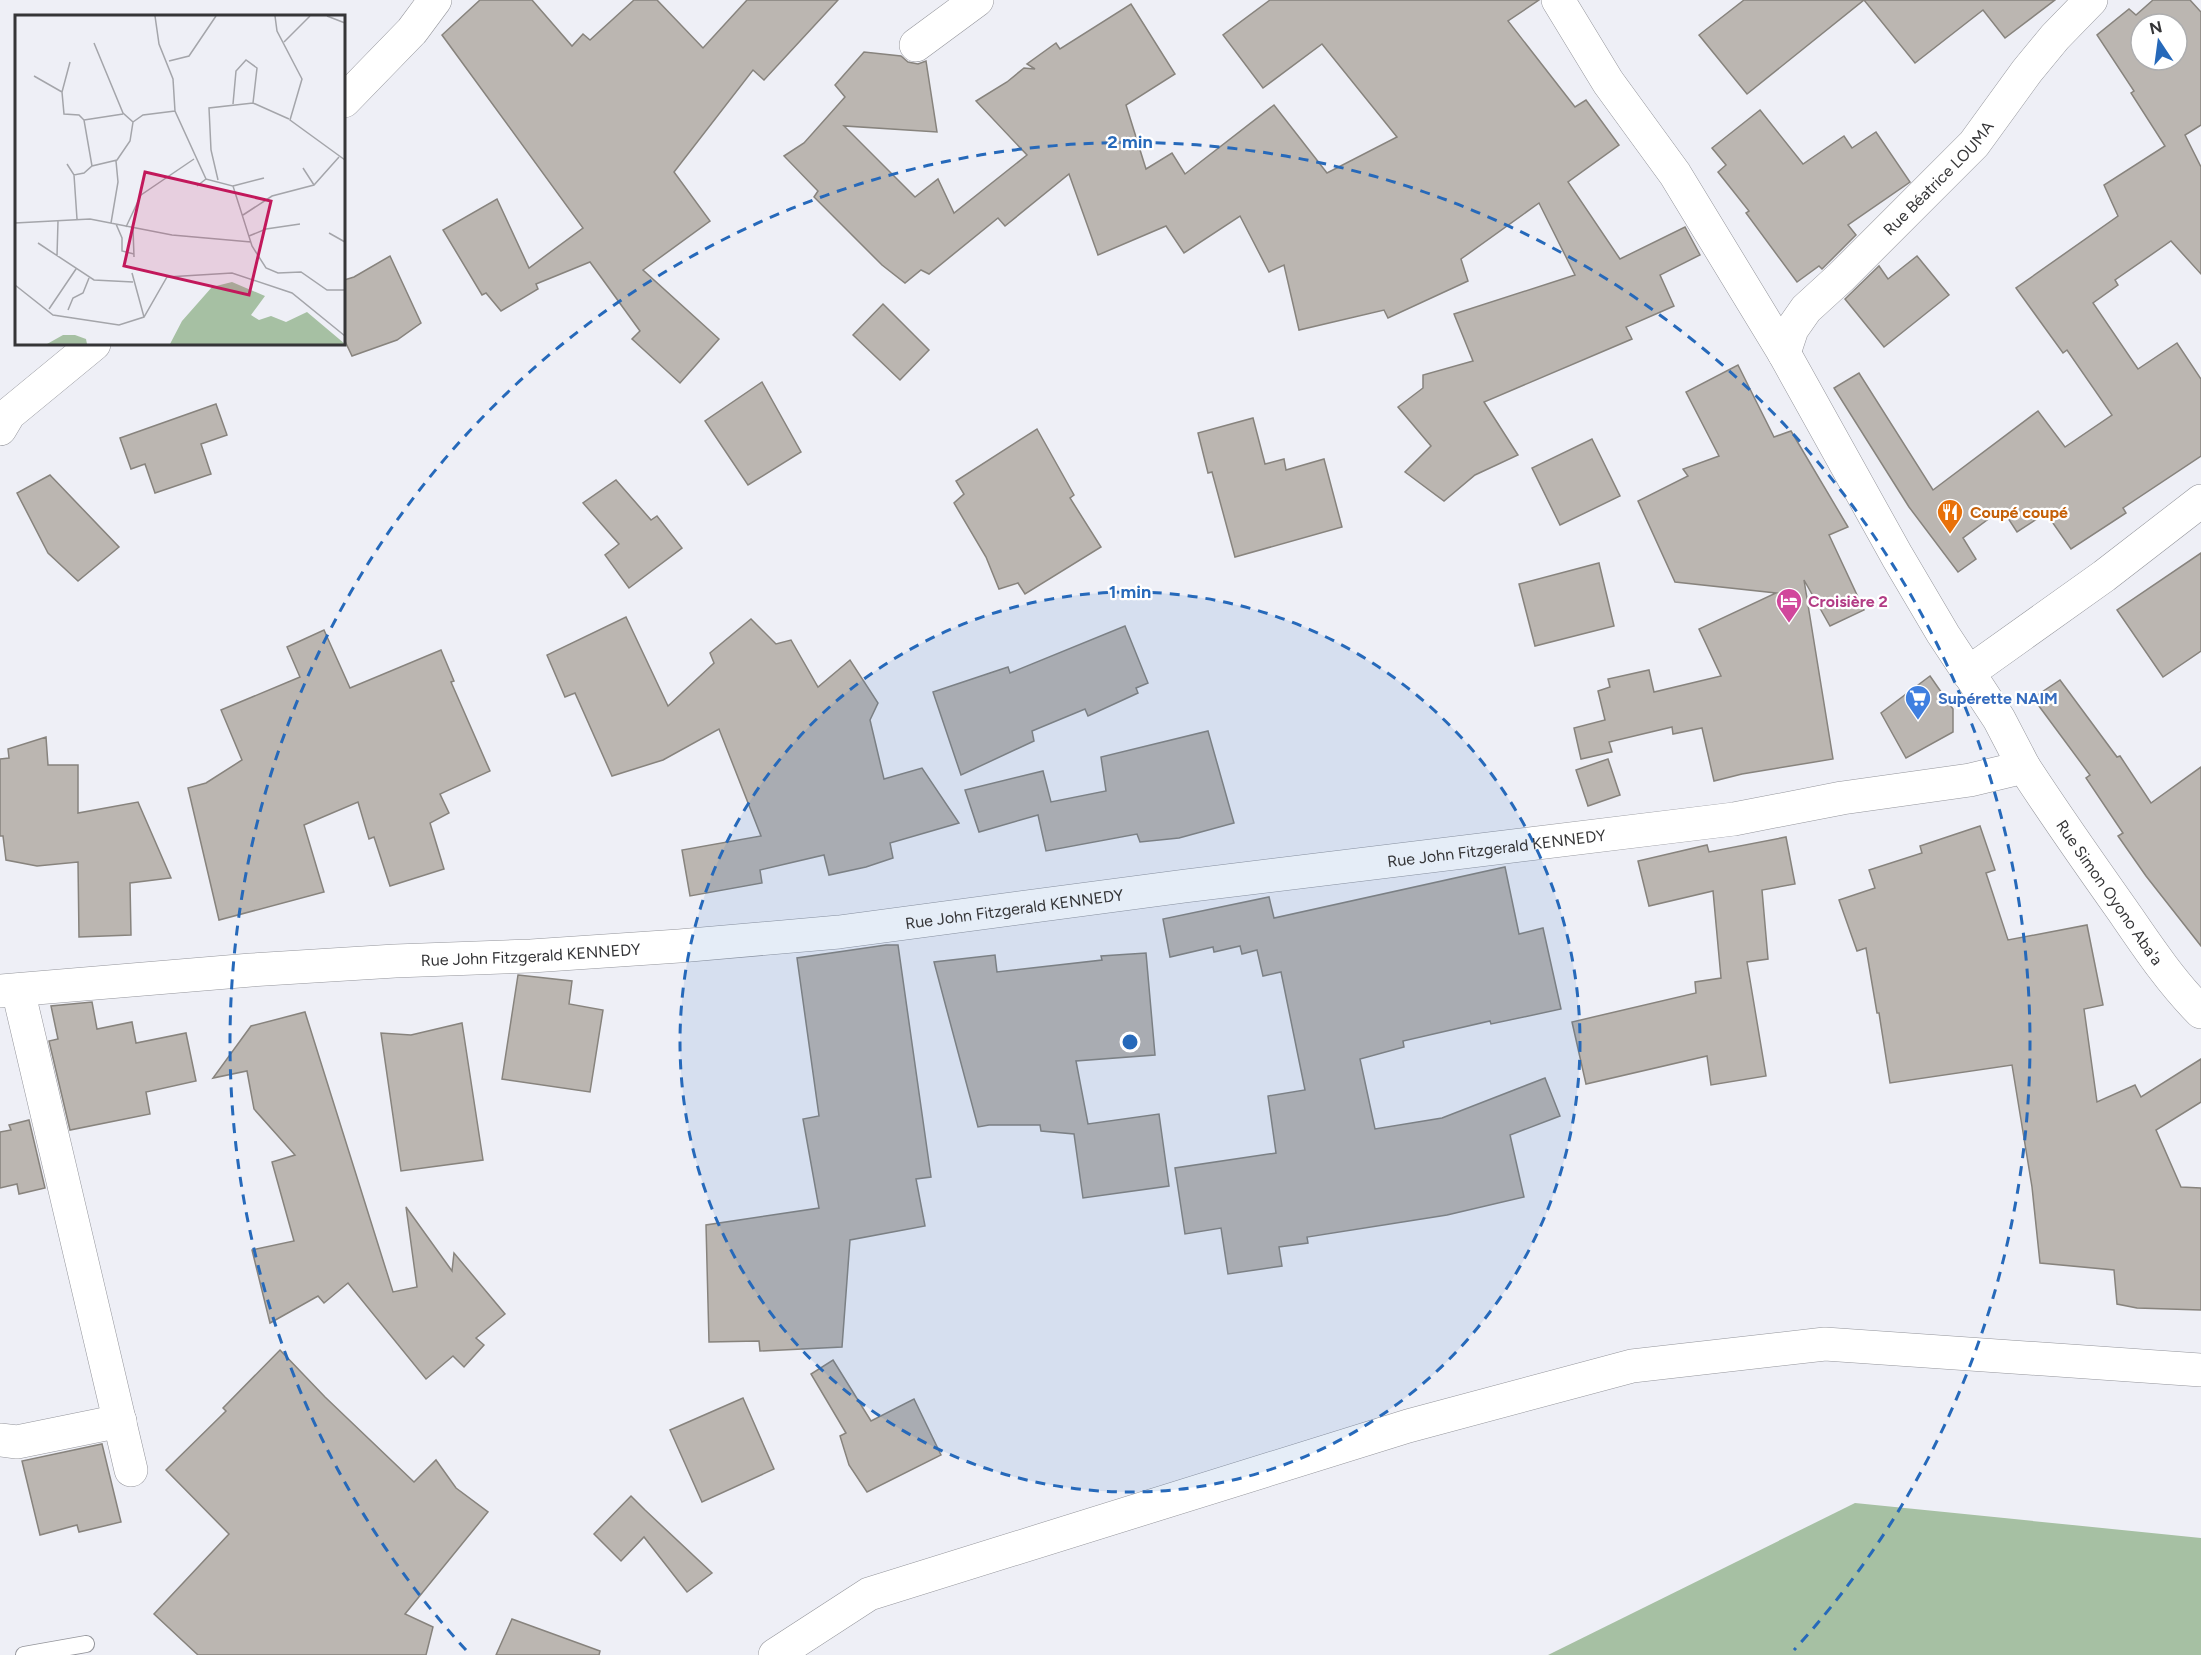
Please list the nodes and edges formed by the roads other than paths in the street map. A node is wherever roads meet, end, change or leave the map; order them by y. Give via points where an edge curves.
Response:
1 (435, 0) edge
2 (977, 0) edge
3 (1558, 0) edge
4 (2091, 0) edge
5 (916, 45) dead end
6 (345, 100) edge
7 (93, 345) edge
8 (1784, 353) junction
9 (0, 429) edge
10 (2201, 501) edge
11 (1968, 674) junction
12 (2024, 767) junction
13 (9, 990) edge
14 (2201, 1012) edge
15 (2201, 1370) edge
16 (120, 1421) junction
17 (0, 1440) edge
18 (131, 1470) dead end
19 (86, 1644) dead end
20 (24, 1655) edge
21 (775, 1655) edge

1 - 6 street via 412,31
2 - 5 street
3 - 8 street, Rue Simon Oyono Aba'a via 1608,82 1674,174
4 - 8 street, Rue Béatrice LOUMA via 2027,71 1974,144 1806,309 1792,329
7 - 9 street via 9,414
8 - 11 street, Rue Simon Oyono Aba'a
10 - 11 street
11 - 12 street, Rue Simon Oyono Aba'a via 1999,719
12 - 13 street, Rue John Fitzgerald KENNEDY via 1970,780 1842,798 1734,819 839,932 531,956 251,970
12 - 14 street, Rue Simon Oyono Aba'a via 2145,942
13 - 16 street
15 - 21 street via 1825,1344 1632,1366 1408,1426 869,1594
16 - 17 street via 16,1442
16 - 18 street
19 - 20 lane

